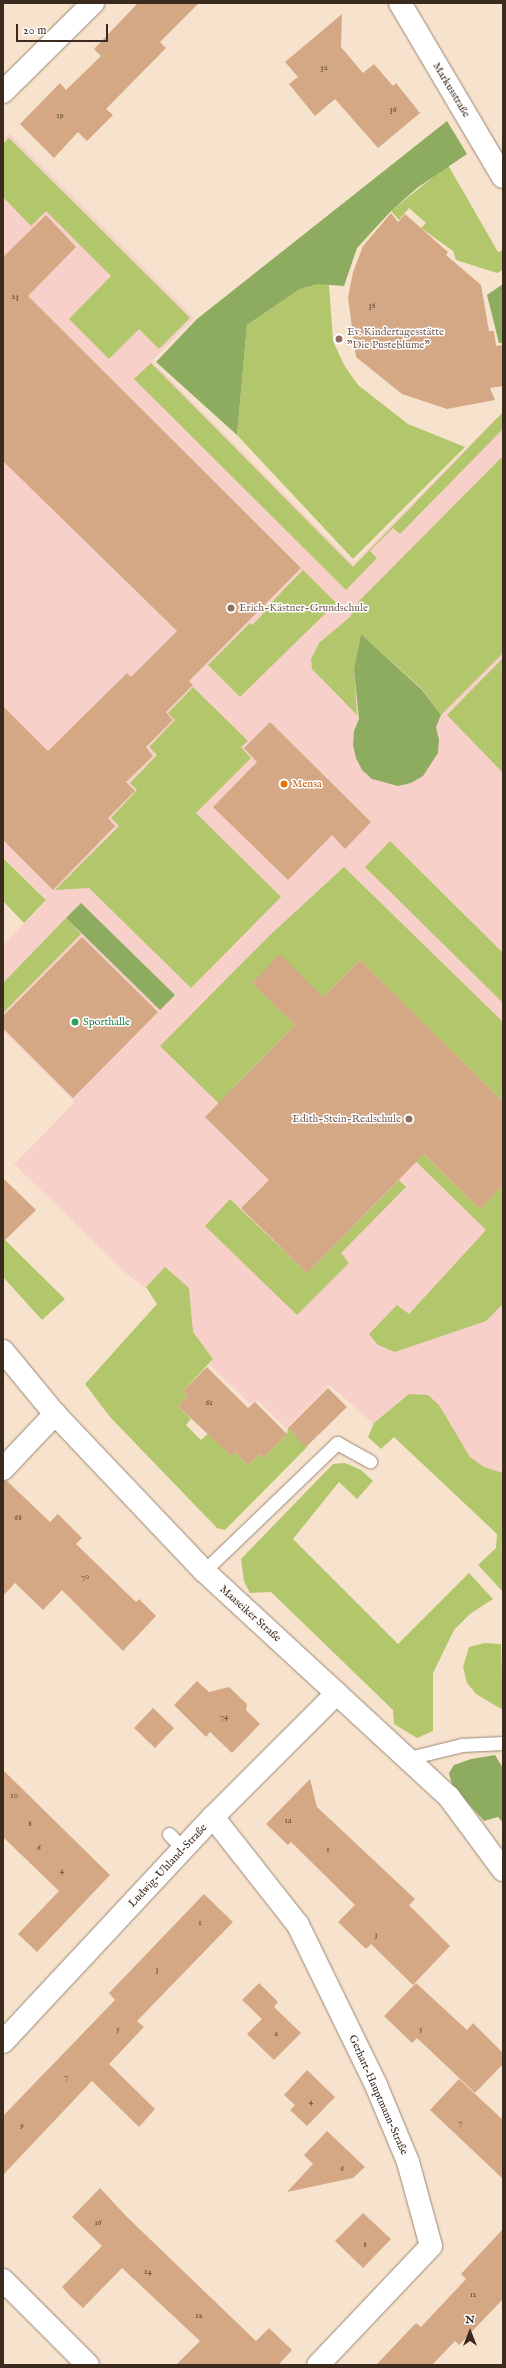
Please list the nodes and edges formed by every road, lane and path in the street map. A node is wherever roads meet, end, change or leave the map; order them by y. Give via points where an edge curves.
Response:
1 (93, 3) edge
2 (400, 3) edge
3 (3, 92) edge
4 (503, 177) edge
5 (3, 1351) edge
6 (55, 1414) junction
7 (370, 1461) dead end
8 (3, 1469) edge
9 (204, 1571) junction
10 (337, 1693) junction
11 (503, 1743) edge
12 (409, 1758) junction
13 (213, 1817) junction
14 (170, 1834) dead end
15 (184, 1850) junction
16 (503, 1870) edge
17 (3, 2042) edge
18 (3, 2280) edge
19 (88, 2365) edge
20 (318, 2365) edge

1 - 3 street
2 - 4 street, Markusstraße
5 - 6 street, Maaseiker Straße
6 - 8 street
6 - 9 street, Maaseiker Straße
7 - 9 lane via 336,1443
9 - 10 street, Maaseiker Straße
10 - 12 street, Maaseiker Straße
10 - 13 street, Ludwig-Uhland-Straße
11 - 12 lane via 462,1745
12 - 16 street, Maaseiker Straße via 450,1797
13 - 15 street, Ludwig-Uhland-Straße
13 - 20 street, Gerhart-Hauptmann-Straße via 298,1925 376,2085 408,2162 431,2246
14 - 15 lane
15 - 17 street, Ludwig-Uhland-Straße
18 - 19 street

